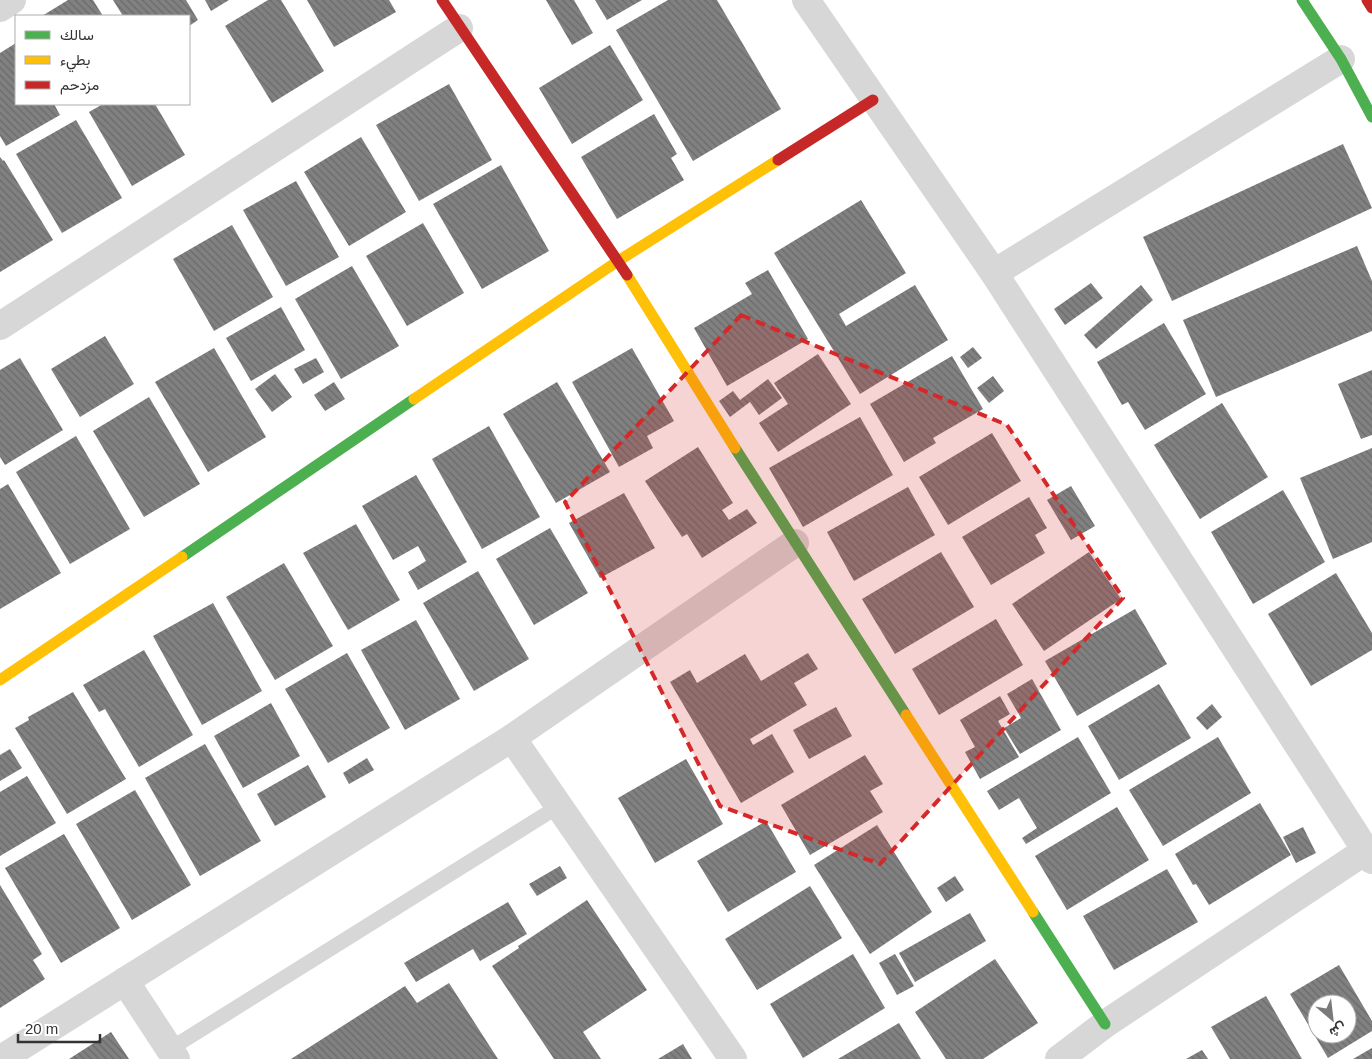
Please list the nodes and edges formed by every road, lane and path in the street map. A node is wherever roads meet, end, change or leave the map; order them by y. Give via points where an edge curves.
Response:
1 (12, 0) edge
2 (442, 0) edge
3 (806, 0) edge
4 (1302, 0) edge
5 (1367, 0) edge
6 (0, 8) edge
7 (1372, 8) edge
8 (459, 28) junction
9 (1341, 59) junction
10 (873, 100) junction
11 (1372, 118) edge
12 (618, 261) junction
13 (994, 273) junction
14 (2, 322) edge
15 (795, 543) junction
16 (0, 680) edge
17 (512, 738) junction
18 (559, 806) junction
19 (1369, 855) edge
20 (125, 981) junction
21 (1105, 1024) junction
22 (173, 1054) edge
23 (1, 1059) edge
24 (733, 1059) edge
25 (1059, 1059) edge

1 - 6 street
2 - 8 street
3 - 10 street
4 - 9 street
5 - 7 street
8 - 12 street
8 - 14 street
9 - 11 street
9 - 13 street
10 - 12 street
10 - 13 street
12 - 15 street
12 - 16 street
13 - 19 street
15 - 17 street
15 - 21 street
17 - 18 street
17 - 20 street
18 - 22 lane
18 - 24 street
19 - 21 street
20 - 22 street
20 - 23 street
21 - 25 street

